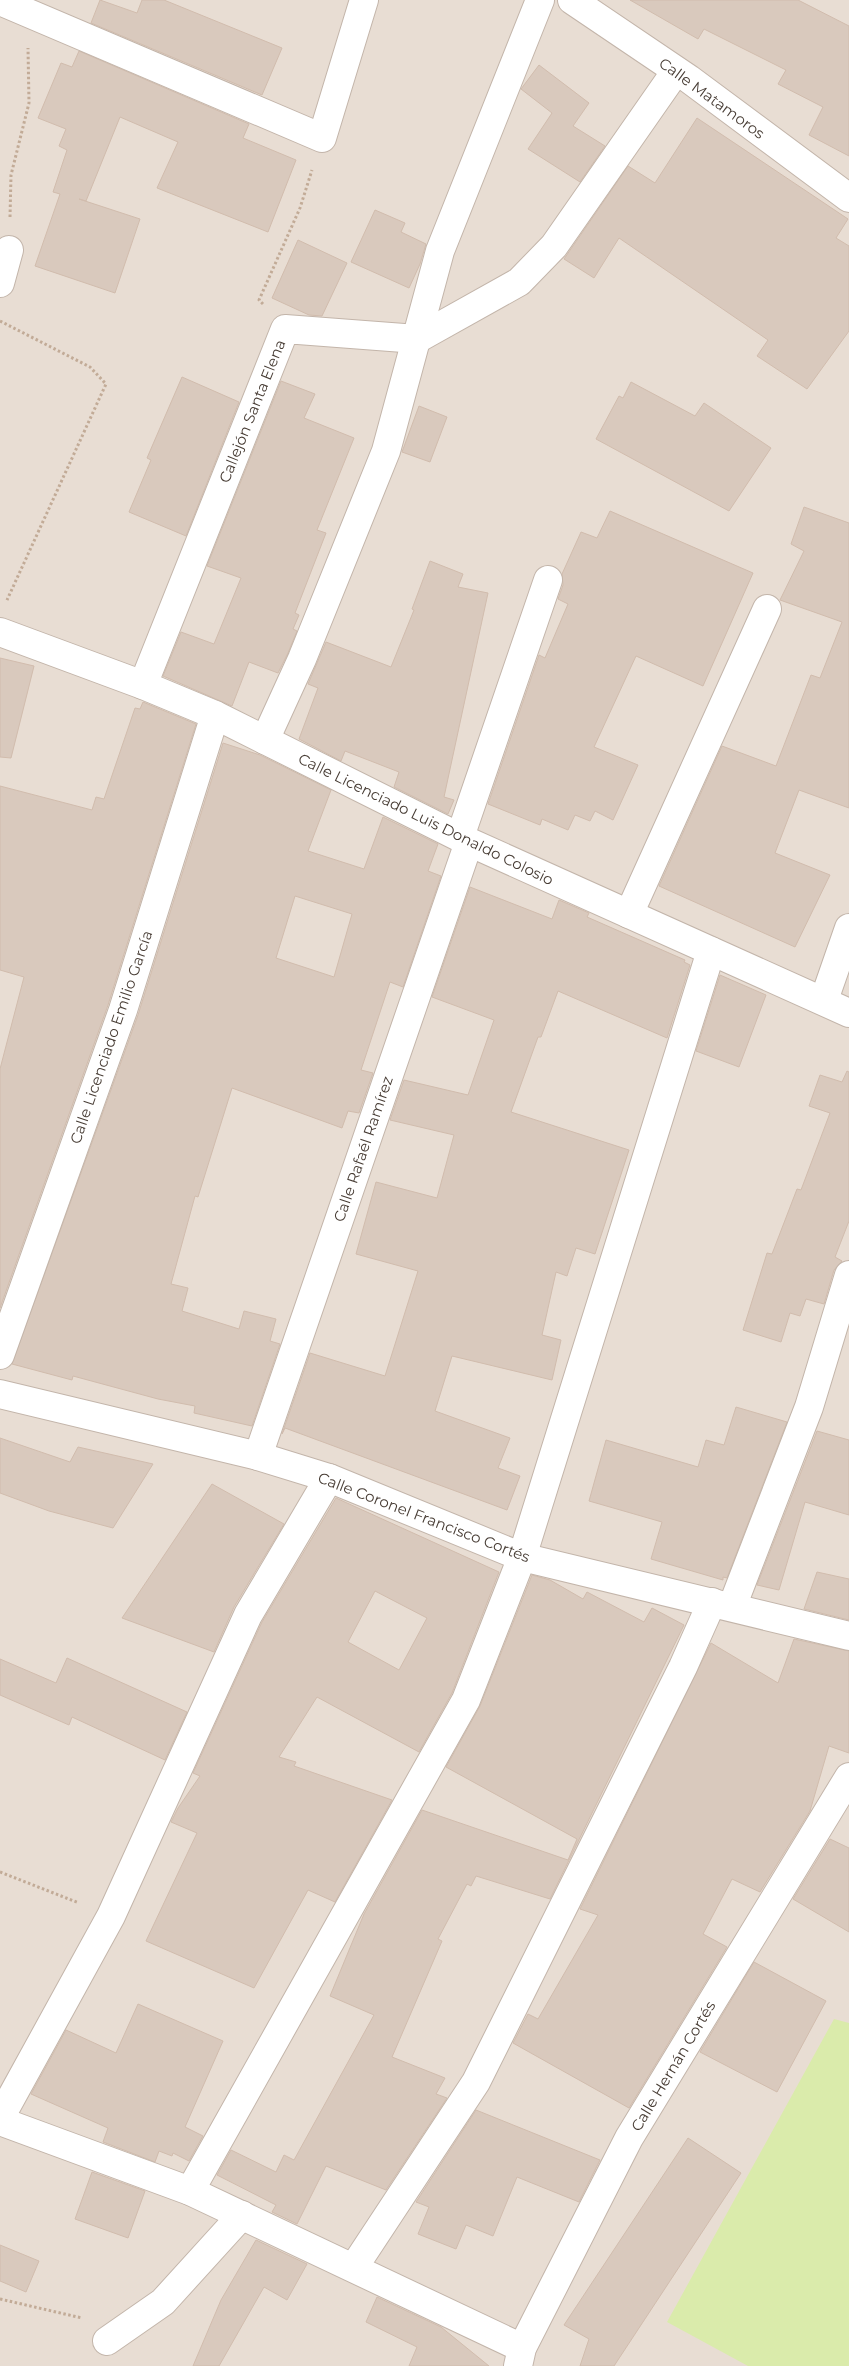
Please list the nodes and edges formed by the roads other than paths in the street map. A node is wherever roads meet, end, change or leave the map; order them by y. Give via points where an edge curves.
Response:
1 (364, 0) edge
2 (540, 0) edge
3 (572, 0) edge
4 (7, 4) edge
5 (676, 71) junction
6 (849, 198) edge
7 (9, 250) road end
8 (0, 283) edge
9 (417, 339) junction
10 (548, 580) dead end
11 (767, 609) dead end
12 (2, 619) edge
13 (143, 686) junction
14 (215, 716) junction
15 (264, 740) junction
16 (464, 839) junction
17 (629, 914) junction
18 (849, 928) edge
19 (711, 952) junction
20 (824, 1000) junction
21 (849, 1013) edge
22 (849, 1276) edge
23 (0, 1355) edge
24 (0, 1394) edge
25 (258, 1456) junction
26 (329, 1478) junction
27 (522, 1557) junction
28 (722, 1605) junction
29 (849, 1636) edge
30 (849, 1777) edge
31 (0, 2119) edge
32 (190, 2191) junction
33 (242, 2216) junction
34 (354, 2267) junction
35 (107, 2341) dead end
36 (520, 2357) edge

1 - 4 street via 322,138
2 - 9 street via 440,251
3 - 5 street, Calle Matamoros
5 - 6 street, Calle Matamoros
5 - 9 street via 554,246 519,282
7 - 8 street
9 - 13 street, Callejón Santa Elena via 285,329
9 - 15 street via 386,451 302,659
10 - 16 street, Calle Rafaél Ramírez
11 - 17 street
12 - 13 street, Calle Licenciado Luis Donaldo Colosio via 17,637
13 - 14 street, Calle Licenciado Luis Donaldo Colosio
14 - 15 street, Calle Licenciado Luis Donaldo Colosio
14 - 23 street, Calle Licenciado Emilio García via 122,1010
15 - 16 street, Calle Licenciado Luis Donaldo Colosio
16 - 17 street, Calle Licenciado Luis Donaldo Colosio
16 - 25 street, Calle Rafaél Ramírez
17 - 19 street, Calle Licenciado Luis Donaldo Colosio
18 - 20 street
19 - 20 street, Calle Licenciado Luis Donaldo Colosio
19 - 27 street
20 - 21 street, Calle Licenciado Luis Donaldo Colosio
22 - 28 street via 809,1407
24 - 25 street, Calle Coronel Francisco Cortés
25 - 26 street, Calle Coronel Francisco Cortés
26 - 27 street, Calle Coronel Francisco Cortés
26 - 31 street via 248,1615 112,1916
27 - 28 street, Calle Coronel Francisco Cortés
27 - 32 street via 466,1700
28 - 29 street, Calle Coronel Francisco Cortés
28 - 34 street via 683,1668 476,2082
30 - 36 street, Calle Hernán Cortés via 629,2138
31 - 32 street
32 - 33 street
33 - 34 street
33 - 35 street via 163,2302
34 - 36 street

